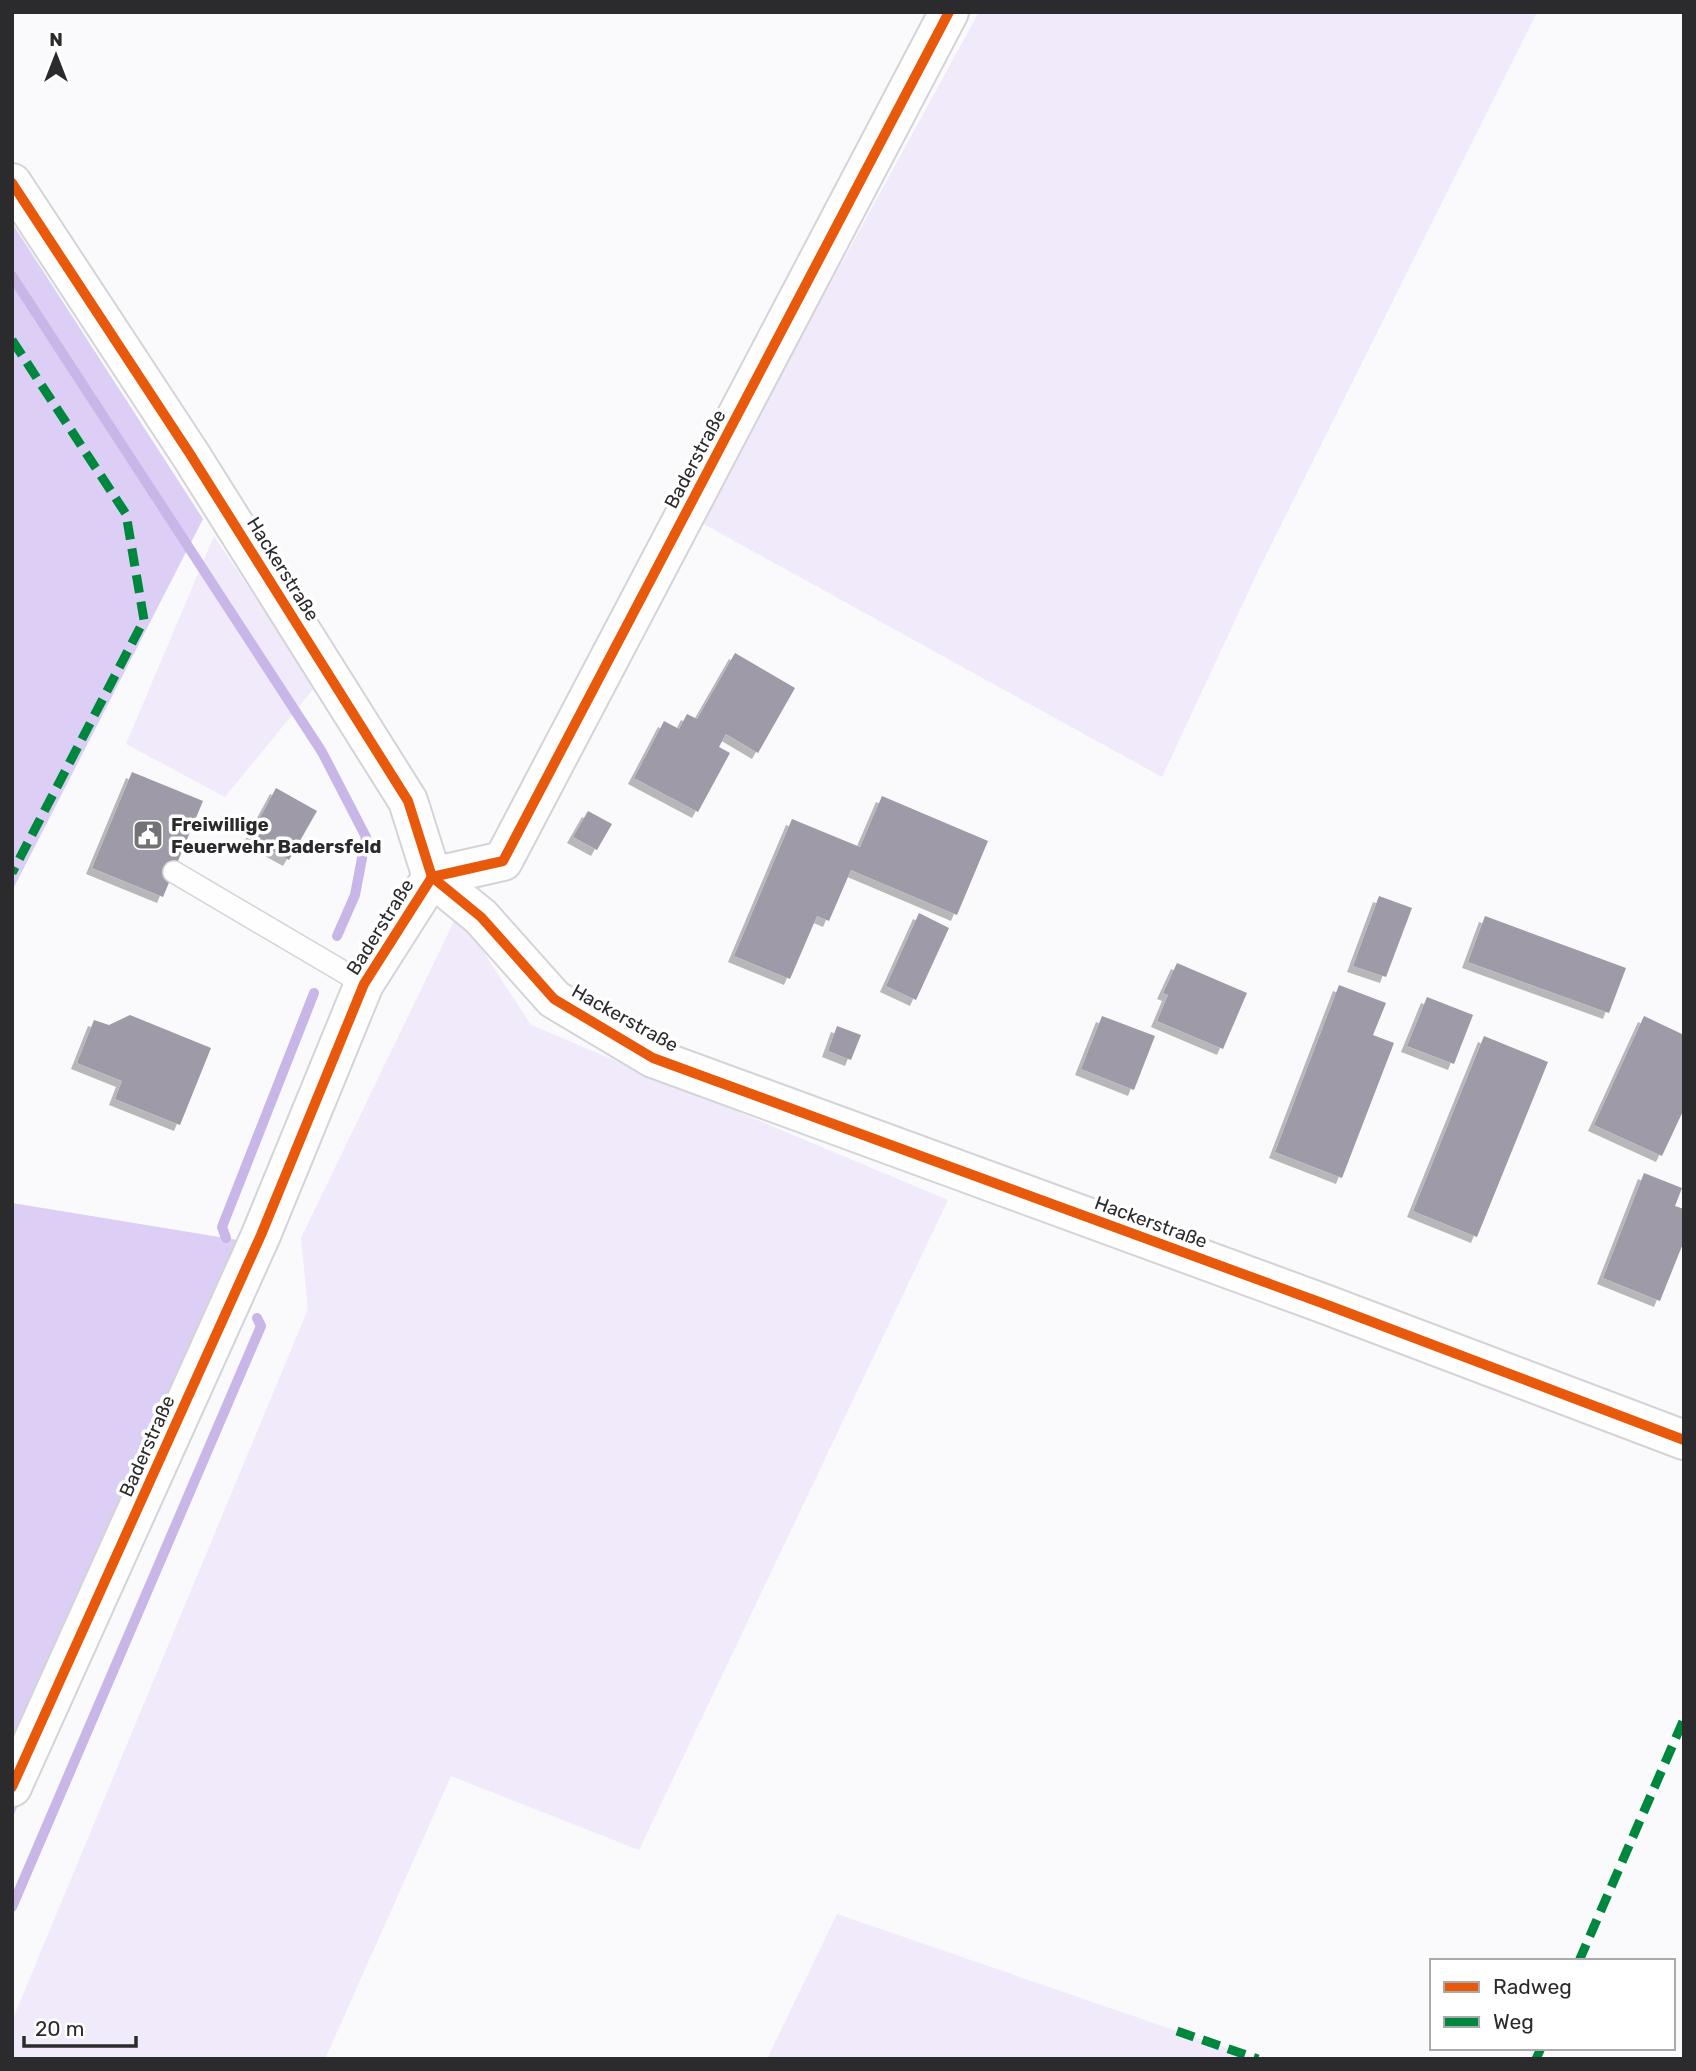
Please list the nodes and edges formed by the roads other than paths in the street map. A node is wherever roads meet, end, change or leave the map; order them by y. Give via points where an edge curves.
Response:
1 (948, 12) edge
2 (12, 183) edge
3 (174, 872) dead end
4 (432, 877) junction
5 (364, 984) junction
6 (1684, 1440) edge
7 (12, 1787) edge

1 - 4 street, Baderstraße via 503,861
2 - 4 street, Hackerstraße via 190,454 408,801
3 - 5 lane
4 - 5 street, Baderstraße
4 - 6 street, Hackerstraße via 481,917 554,999 653,1058
5 - 7 street, Baderstraße via 261,1235

